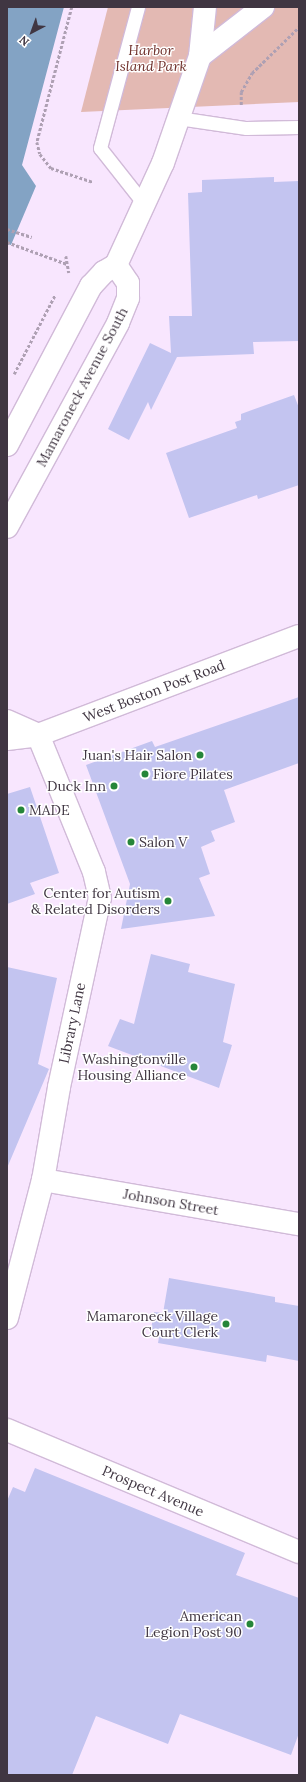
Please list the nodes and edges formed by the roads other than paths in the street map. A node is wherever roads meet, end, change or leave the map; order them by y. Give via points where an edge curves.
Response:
1 (138, 7) edge
2 (205, 7) edge
3 (263, 7) edge
4 (200, 56) junction
5 (178, 118) junction
6 (299, 127) edge
7 (144, 204) junction
8 (116, 265) junction
9 (7, 445) edge
10 (7, 527) edge
11 (299, 636) edge
12 (7, 721) edge
13 (38, 735) junction
14 (7, 739) edge
15 (42, 1180) junction
16 (299, 1224) edge
17 (7, 1318) edge
18 (7, 1430) edge
19 (299, 1552) edge

1 - 7 lane via 100,148
2 - 4 street
3 - 4 street
4 - 5 street
5 - 6 lane via 246,128
5 - 7 street via 163,163
7 - 8 street
8 - 9 street via 104,272 91,286
8 - 10 street, Mamaroneck Avenue South via 128,283 126,304
11 - 13 street, West Boston Post Road
12 - 13 street
13 - 14 street, West Boston Post Road
13 - 15 street, Library Lane via 94,872 100,898 59,1086
15 - 16 street, Johnson Street
15 - 17 street, Library Lane
18 - 19 street, Prospect Avenue

